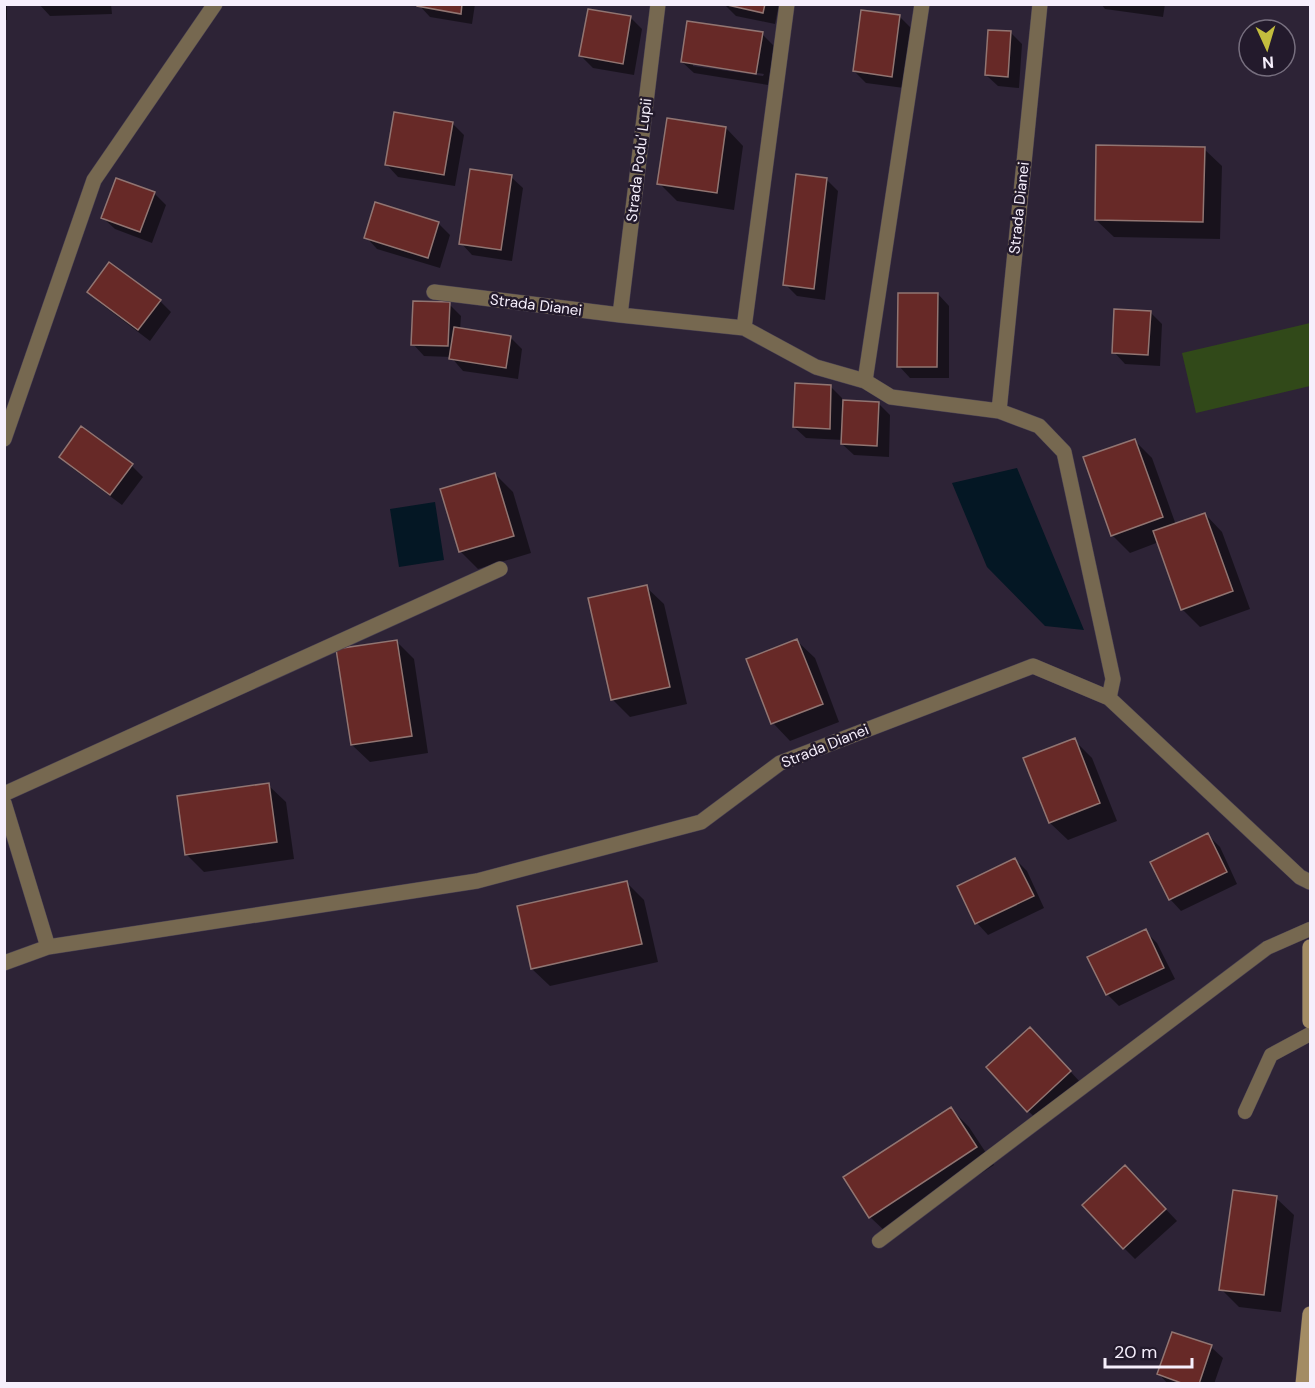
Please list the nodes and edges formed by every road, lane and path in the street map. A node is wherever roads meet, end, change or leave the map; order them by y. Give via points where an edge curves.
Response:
1 (215, 4) edge
2 (658, 4) edge
3 (787, 4) edge
4 (922, 4) edge
5 (1040, 4) edge
6 (434, 292) dead end
7 (620, 315) junction
8 (744, 328) junction
9 (865, 381) junction
10 (999, 411) junction
11 (4, 440) edge
12 (500, 569) dead end
13 (1109, 698) junction
14 (4, 794) edge
15 (4, 803) edge
16 (1311, 882) edge
17 (1311, 929) edge
18 (48, 947) junction
19 (1311, 947) edge
20 (4, 963) edge
21 (1311, 1021) edge
22 (1311, 1034) edge
23 (1245, 1112) dead end
24 (879, 1241) dead end
25 (1311, 1314) edge
26 (1303, 1383) edge

1 - 11 street via 94,180
2 - 7 street, Strada Podu' Lupii
3 - 8 street
4 - 9 street
5 - 10 street, Strada Dianei
6 - 7 street, Strada Dianei
7 - 8 street, Strada Dianei
8 - 9 street, Strada Dianei via 816,367
9 - 10 street, Strada Dianei via 891,397
10 - 13 street, Strada Dianei via 1039,426 1064,452 1113,679
12 - 14 street
13 - 16 street, Strada Dianei via 1300,877
13 - 18 street, Strada Dianei via 1033,666 780,763 700,822 477,881
15 - 18 street
17 - 24 lane via 1267,948
18 - 20 street, Strada Dianei
19 - 21 main road
22 - 23 lane via 1271,1056
25 - 26 main road

